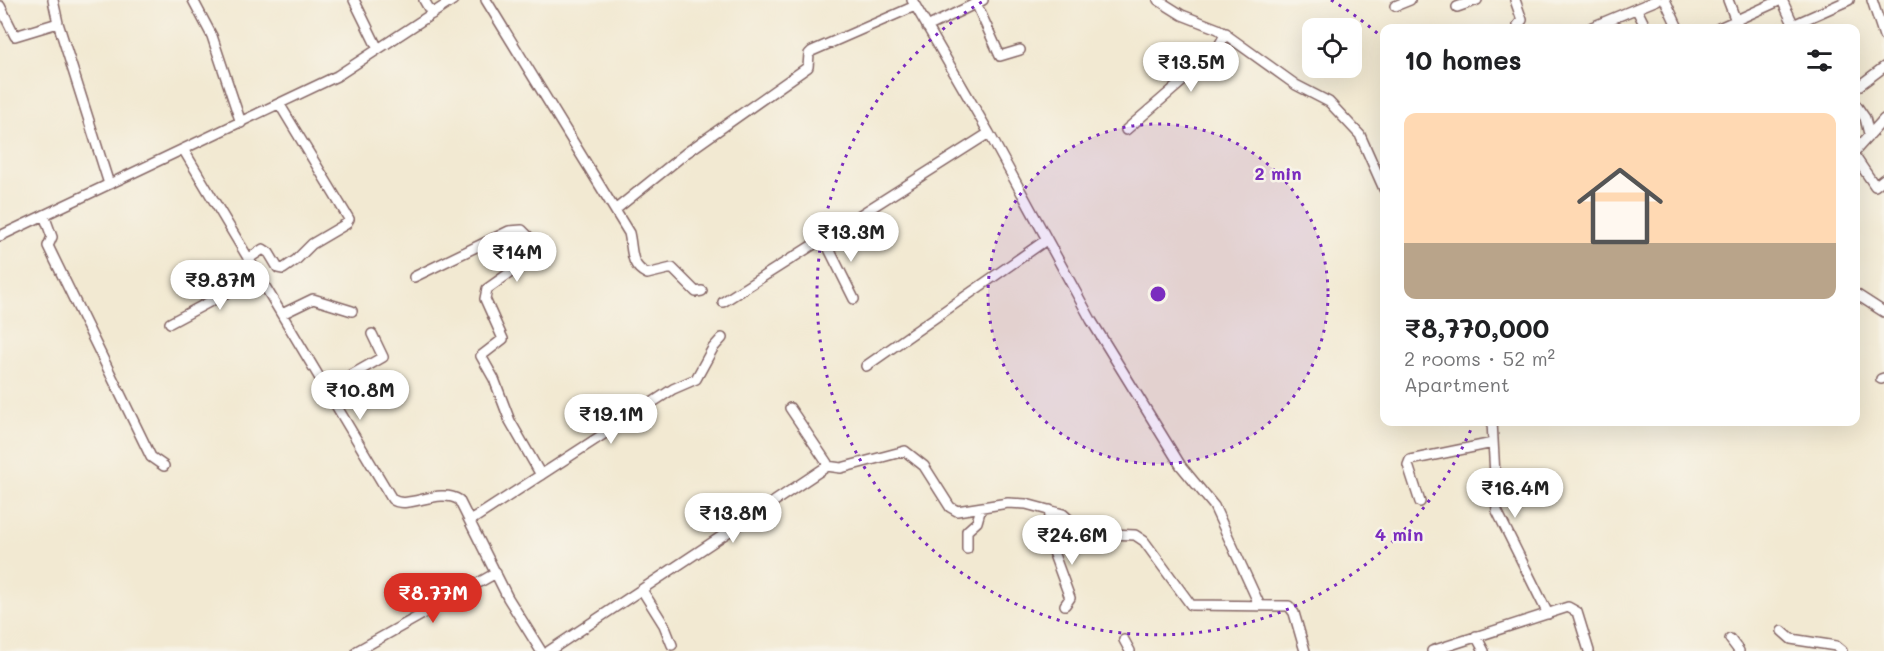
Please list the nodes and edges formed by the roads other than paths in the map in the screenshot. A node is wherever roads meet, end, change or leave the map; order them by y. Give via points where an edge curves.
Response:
1 (53, 0) edge
2 (194, 0) edge
3 (354, 0) edge
4 (424, 0) edge
5 (453, 0) edge
6 (486, 0) edge
7 (1158, 0) edge
8 (1410, 0) edge
9 (1477, 0) edge
10 (1515, 0) edge
11 (1657, 0) edge
12 (1665, 0) edge
13 (1728, 0) edge
14 (1782, 0) edge
15 (1847, 1) edge
16 (979, 2) edge
17 (1884, 2) edge
18 (913, 3) edge
19 (1873, 3) edge
20 (0, 6) edge
21 (1395, 6) dead end
22 (1457, 7) dead end
23 (1637, 9) junction
24 (432, 14) junction
25 (1736, 21) junction
26 (58, 23) junction
27 (1519, 24) edge
28 (1600, 24) edge
29 (1644, 24) edge
30 (1676, 24) edge
31 (1729, 24) edge
32 (1793, 24) edge
33 (1800, 24) edge
34 (927, 27) junction
35 (1226, 33) junction
36 (1884, 36) edge
37 (378, 49) junction
38 (1020, 51) dead end
39 (1884, 67) edge
40 (1860, 85) edge
41 (279, 105) junction
42 (1860, 111) edge
43 (1884, 118) edge
44 (241, 123) junction
45 (1126, 130) dead end
46 (989, 132) junction
47 (1869, 134) junction
48 (1860, 145) edge
49 (183, 149) junction
50 (1860, 164) edge
51 (1884, 179) edge
52 (1380, 180) edge
53 (109, 184) junction
54 (615, 210) junction
55 (44, 215) junction
56 (0, 236) edge
57 (824, 239) junction
58 (1046, 240) junction
59 (248, 259) junction
60 (258, 276) junction
61 (414, 277) dead end
62 (702, 291) dead end
63 (1860, 297) edge
64 (854, 299) dead end
65 (723, 302) dead end
66 (352, 311) dead end
67 (1884, 312) edge
68 (282, 315) junction
69 (170, 323) dead end
70 (372, 334) dead end
71 (722, 338) dead end
72 (866, 366) dead end
73 (325, 390) junction
74 (790, 408) dead end
75 (1492, 426) edge
76 (1493, 443) junction
77 (164, 466) dead end
78 (827, 466) junction
79 (541, 475) junction
80 (1420, 502) dead end
81 (981, 508) junction
82 (1050, 510) junction
83 (470, 521) junction
84 (967, 549) dead end
85 (496, 573) junction
86 (642, 590) junction
87 (1065, 605) dead end
88 (1260, 606) junction
89 (1548, 614) junction
90 (1782, 631) dead end
91 (1476, 636) junction
92 (1730, 639) dead end
93 (1124, 640) dead end
94 (672, 645) dead end
95 (357, 651) edge
96 (541, 651) edge
97 (549, 651) edge
98 (1130, 651) edge
99 (1305, 651) edge
100 (1432, 651) edge
101 (1484, 651) edge
102 (1588, 651) edge
103 (1739, 651) edge
104 (1842, 651) edge

1 - 26 street
2 - 44 street via 212,36
3 - 37 street
4 - 24 street
5 - 24 street
6 - 54 street
7 - 35 street via 1182,15
8 - 21 street
9 - 22 street
10 - 27 street via 1522,21
11 - 23 street
12 - 30 street
13 - 25 street
14 - 25 street
14 - 32 street
15 - 33 street
16 - 34 street
16 - 38 street via 1000,56
17 - 19 street
18 - 34 street
18 - 54 street via 812,51 810,66 686,153
19 - 36 street
20 - 26 street via 15,36
23 - 28 street
23 - 29 street
24 - 37 street
25 - 31 street
26 - 53 street
34 - 46 street
35 - 45 street via 1215,53
35 - 52 street via 1296,85 1329,102 1348,120 1367,149
37 - 41 street via 338,76
39 - 40 street
41 - 44 street
41 - 59 street via 349,219 282,269 263,249
42 - 47 street
43 - 47 street
44 - 49 street
46 - 57 street
46 - 58 street
47 - 48 street
49 - 53 street
49 - 59 street
50 - 51 street via 1875,186
53 - 55 street
54 - 62 street via 630,233 630,254 641,271 647,274 672,268 696,292
55 - 56 street
55 - 77 street via 52,237 48,246 98,351 151,457
57 - 64 street
57 - 65 street
58 - 72 street
58 - 88 street via 1181,466 1214,506
59 - 60 street
60 - 68 street
60 - 69 street
61 - 79 street via 509,231 522,230 537,245 532,257 487,289 485,299 503,339 481,356 510,421
63 - 67 street
66 - 68 street via 313,299
68 - 73 street
70 - 73 street via 383,357
71 - 79 street via 696,379 673,389
73 - 83 street via 396,502 453,496
74 - 78 street
75 - 76 street
76 - 80 street via 1410,460 1408,465
76 - 89 street via 1497,511
78 - 81 street via 841,468 905,451 924,466 950,507 957,511
78 - 86 street
79 - 83 street
81 - 82 street via 1013,502
81 - 84 street via 977,522 967,531
82 - 87 street via 1048,536 1070,598
82 - 88 street via 1066,516 1084,532 1140,537 1191,605
83 - 85 street
85 - 95 street
85 - 96 street
86 - 94 street
86 - 97 street
88 - 99 street via 1285,604 1292,609
89 - 91 street
89 - 102 street via 1568,607 1575,610
90 - 104 street via 1791,639 1836,646
91 - 100 street
91 - 101 street
92 - 103 street
93 - 98 street

